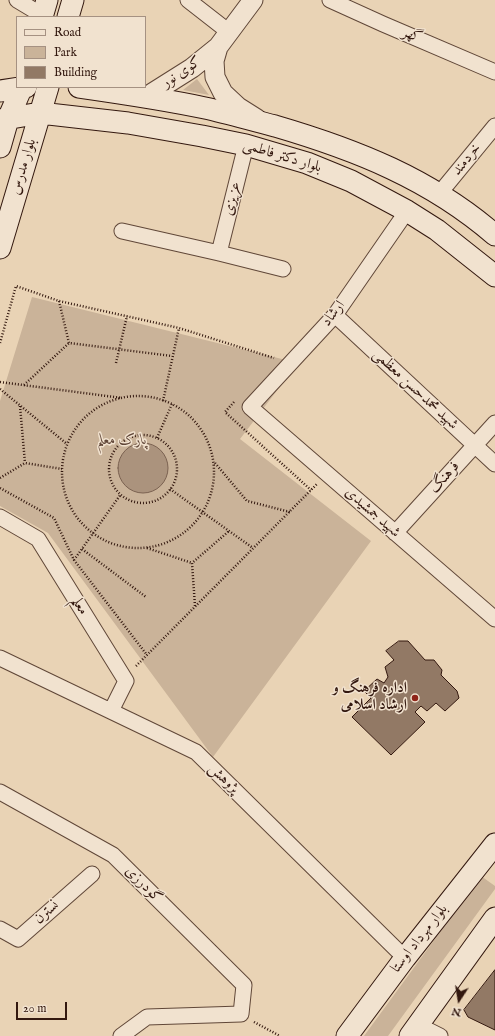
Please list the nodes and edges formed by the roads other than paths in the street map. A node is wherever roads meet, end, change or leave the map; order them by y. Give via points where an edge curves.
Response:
1 (17, 0) edge
2 (73, 0) edge
3 (188, 0) edge
4 (253, 0) edge
5 (330, 0) edge
6 (44, 11) edge
7 (68, 16) edge
8 (229, 32) junction
9 (218, 47) junction
10 (495, 72) edge
11 (17, 88) edge
12 (22, 88) edge
13 (48, 88) edge
14 (86, 88) edge
15 (0, 91) edge
16 (146, 97) junction
17 (40, 112) junction
18 (4, 119) edge
19 (266, 124) junction
20 (495, 126) edge
21 (246, 145) junction
22 (0, 147) edge
23 (439, 194) junction
24 (407, 211) junction
25 (122, 232) dead end
26 (495, 235) edge
27 (0, 248) edge
28 (219, 253) junction
29 (283, 269) dead end
30 (495, 276) edge
31 (335, 316) junction
32 (250, 408) joint
33 (495, 423) edge
34 (475, 446) junction
35 (495, 464) edge
36 (0, 517) edge
37 (395, 533) junction
38 (495, 619) edge
39 (0, 658) edge
40 (111, 711) junction
41 (0, 792) edge
42 (491, 858) edge
43 (92, 874) dead end
44 (495, 918) edge
45 (0, 929) edge
46 (405, 958) junction
47 (414, 1030) edge
48 (121, 1036) edge
49 (347, 1036) edge
50 (440, 1036) edge

1 - 6 street
2 - 7 main road
3 - 8 street
4 - 8 street, کوی نور
5 - 10 street, گهر
8 - 9 street, کوی نور
9 - 16 street, کوی نور via 192,68
9 - 19 street, کوی نور via 214,61 215,77 224,93 238,108
11 - 15 main road
12 - 18 main road, بلوار مدرس
13 - 17 main road, بلوار مدرس
14 - 16 main road, بلوار دکتر فاطمی
16 - 19 main road, بلوار دکتر فاطمی via 204,107
17 - 18 main road, بلوار دکتر فاطمی
17 - 21 main road, بلوار دکتر فاطمی via 128,123
17 - 27 main road, بلوار مدرس
18 - 22 main road, بلوار مدرس
19 - 23 main road, بلوار دکتر فاطمی via 310,136 364,156
20 - 23 street, خردمند
21 - 24 main road, بلوار دکتر فاطمی via 307,163 351,181
21 - 28 street, عزیزی
23 - 26 main road, بلوار دکتر فاطمی
24 - 30 main road, بلوار دکتر فاطمی via 437,230
24 - 31 street, ارشاد
25 - 28 street
28 - 29 street
31 - 32 street, ارشاد
31 - 34 street, شهید محمدحسن معظمی
32 - 37 street, شهید جمشیدی
33 - 34 street, فرهنگ
34 - 35 street, شهید محمدحسن معظمی
34 - 37 street, فرهنگ
36 - 40 street, معلم via 38,539 126,681
37 - 38 street, شهید جمشیدی
39 - 40 street, پژوهش
40 - 46 street, پژوهش via 196,752
41 - 48 street, گودرزی via 113,855 244,985 241,1014 147,1017
42 - 46 main road, بلوار مهرداد اوستا
43 - 45 street, نسترن via 18,939
44 - 47 main road
46 - 49 main road, بلوار مهرداد اوستا
47 - 50 street

